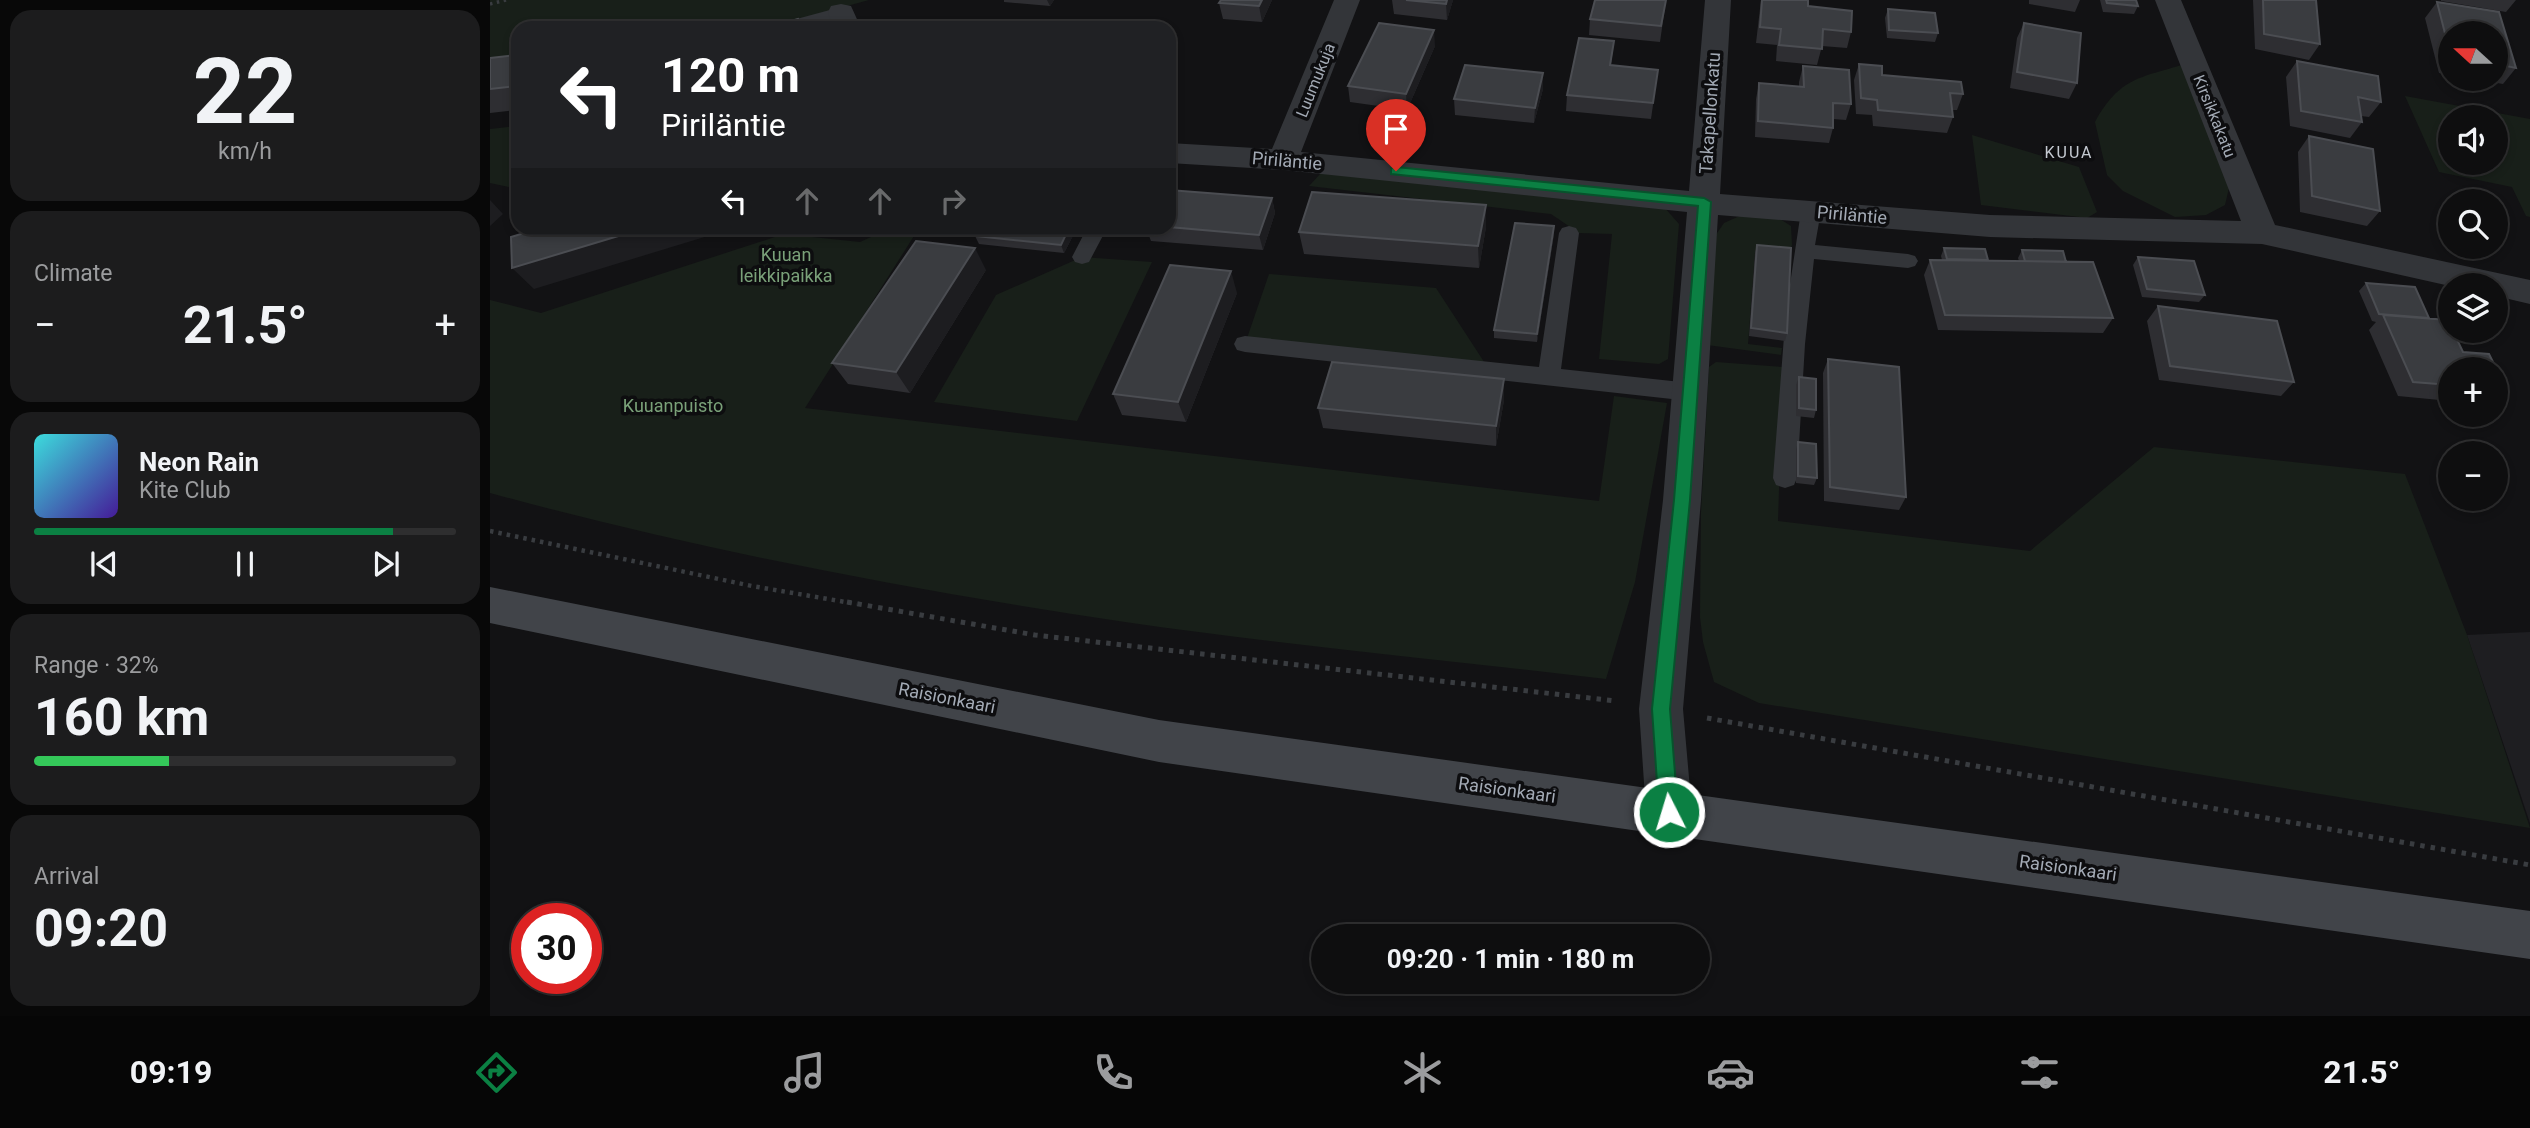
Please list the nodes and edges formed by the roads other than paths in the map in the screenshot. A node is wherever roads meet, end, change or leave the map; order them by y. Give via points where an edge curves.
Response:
1 (1347, 0) edge
2 (1718, 0) edge
3 (2168, 0) edge
4 (1176, 153) edge
5 (1283, 160) junction
6 (1704, 202) junction
7 (1811, 211) junction
8 (1569, 233) dead end
9 (2262, 233) junction
10 (1093, 235) edge
11 (1804, 251) junction
12 (1082, 257) dead end
13 (1908, 261) dead end
14 (2530, 292) edge
15 (1245, 344) dead end
16 (1549, 377) junction
17 (1690, 392) junction
18 (1786, 478) dead end
19 (490, 605) edge
20 (1669, 812) junction
21 (2530, 935) edge

1 - 5 street, Luumukuja
2 - 6 street, Takapellonkatu
3 - 9 street, Kirsikkakatu
4 - 5 street, Piriläntie
5 - 6 street, Piriläntie
6 - 7 street, Piriläntie
6 - 17 street, Takapellonkatu
7 - 9 street, Piriläntie via 1990,226
7 - 11 lane
8 - 16 lane
9 - 14 street, Piriläntie
10 - 12 lane
11 - 13 lane
11 - 18 lane via 1792,355
15 - 16 lane
16 - 17 lane
17 - 20 street, Takapellonkatu via 1661,709
19 - 20 main road, Raisionkaari via 1159,741
20 - 21 main road, Raisionkaari

